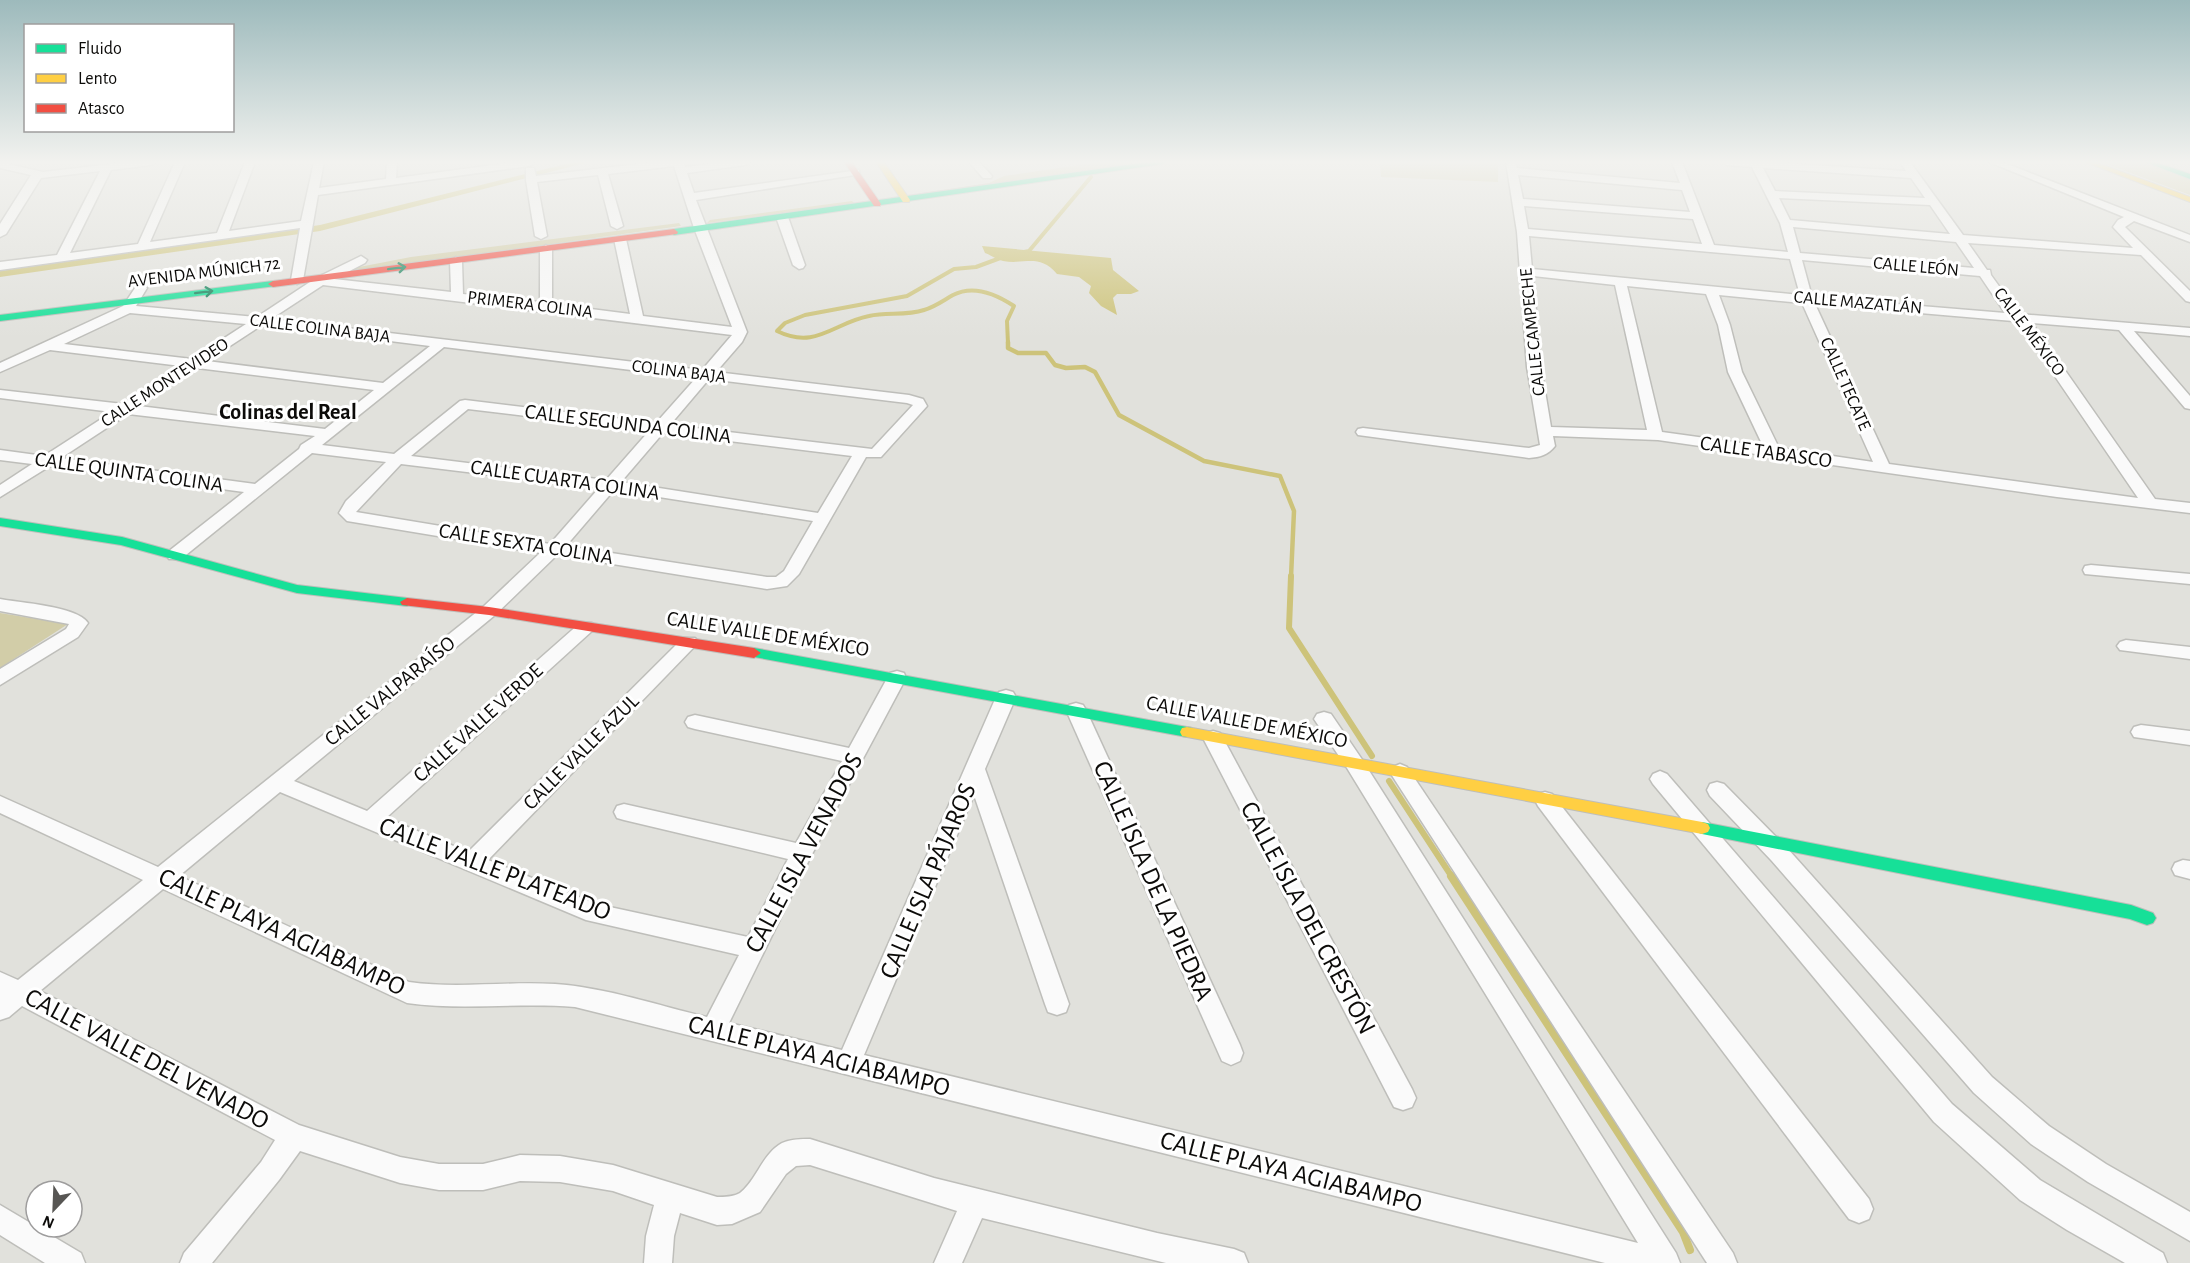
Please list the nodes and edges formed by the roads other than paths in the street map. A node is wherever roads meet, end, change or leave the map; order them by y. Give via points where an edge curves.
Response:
1 (80, 221) edge
2 (154, 221) edge
3 (228, 221) edge
4 (308, 221) edge
5 (540, 221) edge
6 (616, 221) edge
7 (707, 221) edge
8 (717, 221) edge
9 (784, 221) edge
10 (1520, 221) edge
11 (1699, 221) edge
12 (1948, 221) edge
13 (2125, 221) edge
14 (2145, 221) edge
15 (699, 222) junction
16 (1786, 223) joint
17 (306, 228) junction
18 (1522, 232) junction
19 (619, 233) junction
20 (222, 236) junction
21 (1960, 238) junction
22 (2190, 239) edge
23 (544, 242) junction
24 (143, 245) junction
25 (1709, 248) junction
26 (2146, 252) junction
27 (1796, 256) junction
28 (62, 257) junction
29 (361, 260) junction
30 (456, 261) junction
31 (800, 264) dead end
32 (0, 266) edge
33 (1527, 272) junction
34 (1986, 273) junction
35 (297, 274) junction
36 (326, 279) junction
37 (1620, 281) junction
38 (171, 283) junction
39 (141, 288) junction
40 (1711, 290) junction
41 (181, 295) junction
42 (457, 296) junction
43 (2190, 298) edge
44 (1808, 300) junction
45 (130, 304) junction
46 (546, 307) junction
47 (0, 308) edge
48 (2014, 316) junction
49 (0, 318) edge
50 (637, 319) junction
51 (258, 321) junction
52 (2123, 326) junction
53 (740, 332) junction
54 (2190, 332) edge
55 (440, 344) junction
56 (50, 346) junction
57 (195, 363) junction
58 (0, 368) edge
59 (704, 375) junction
60 (384, 387) junction
61 (0, 394) edge
62 (2190, 405) edge
63 (124, 409) junction
64 (658, 429) junction
65 (1544, 431) junction
66 (1363, 432) dead end
67 (325, 434) junction
68 (1655, 435) junction
69 (306, 448) junction
70 (869, 453) junction
71 (1774, 453) junction
72 (0, 455) edge
73 (399, 458) junction
74 (46, 462) junction
75 (1884, 469) junction
76 (611, 485) junction
77 (258, 489) junction
78 (0, 492) edge
79 (2150, 504) junction
80 (2190, 508) edge
81 (822, 518) junction
82 (0, 522) edge
83 (555, 548) junction
84 (175, 555) junction
85 (2091, 570) dead end
86 (2190, 579) edge
87 (0, 605) edge
88 (489, 611) junction
89 (586, 627) junction
90 (689, 642) junction
91 (2126, 646) dead end
92 (2190, 653) edge
93 (0, 678) edge
94 (897, 678) junction
95 (1006, 697) junction
96 (1076, 710) junction
97 (1324, 719) dead end
98 (695, 722) dead end
99 (2140, 732) dead end
100 (1213, 738) junction
101 (2190, 738) edge
102 (856, 757) junction
103 (1354, 763) junction
104 (976, 770) junction
105 (1400, 772) junction
106 (1660, 779) dead end
107 (278, 783) junction
108 (1717, 790) dead end
109 (1545, 800) junction
110 (0, 804) edge
111 (624, 812) dead end
112 (370, 820) junction
113 (1703, 829) junction
114 (1765, 840) junction
115 (802, 853) junction
116 (472, 862) junction
117 (162, 877) junction
118 (2147, 918) dead end
119 (753, 948) junction
120 (10, 987) edge
121 (1057, 1004) dead end
122 (0, 1009) edge
123 (712, 1030) junction
124 (1231, 1053) dead end
125 (848, 1064) junction
126 (1403, 1098) dead end
127 (294, 1136) junction
128 (670, 1197) junction
129 (975, 1202) junction
130 (1859, 1209) dead end
131 (0, 1219) edge
132 (2190, 1227) edge
133 (1183, 1258) edge
134 (71, 1263) edge
135 (194, 1263) edge
136 (658, 1263) edge
137 (948, 1263) edge
138 (1234, 1263) edge
139 (1664, 1263) edge
140 (1723, 1263) edge
141 (2153, 1263) edge

1 - 28 street
2 - 24 street
3 - 20 street
4 - 17 street
5 - 23 street
6 - 19 street
7 - 15 main road, AVENIDA MÚNICH 72
8 - 15 main road, AVENIDA MÚNICH 72
9 - 31 street
10 - 18 street, CALLE CAMPECHE
11 - 25 street
12 - 21 street, CALLE MÉXICO
13 - 26 street via 2119,226 2124,234
14 - 22 street
15 - 19 main road, AVENIDA MÚNICH 72
15 - 53 street
16 - 21 street
16 - 27 street, CALLE TECATE
17 - 20 street
17 - 35 street
18 - 25 street, CALLE LEÓN
18 - 33 street, CALLE CAMPECHE
19 - 23 main road, AVENIDA MÚNICH 72
19 - 50 street
20 - 24 street
21 - 26 street
21 - 34 street, CALLE MÉXICO
23 - 29 main road, AVENIDA MÚNICH 72
23 - 30 main road, AVENIDA MÚNICH 72
23 - 46 street
24 - 28 street
25 - 27 street, CALLE LEÓN
26 - 43 street
27 - 34 street, CALLE LEÓN
27 - 44 street, CALLE TECATE
28 - 32 street
29 - 35 main road, AVENIDA MÚNICH 72
29 - 36 street, CALLE MONTEVIDEO
36 -> 30 main road, AVENIDA MÚNICH 72
30 - 42 street
33 - 37 street, CALLE MAZATLÁN
33 - 65 street, CALLE CAMPECHE via 1534,367
34 - 48 street, CALLE MÉXICO
35 - 36 main road, AVENIDA MÚNICH 72
35 - 38 main road, AVENIDA MÚNICH 72
41 -> 35 main road, AVENIDA MÚNICH 72
36 - 42 street, PRIMERA COLINA
36 - 51 street, CALLE MONTEVIDEO
37 - 40 street, CALLE MAZATLÁN
37 - 68 street
38 - 39 main road, AVENIDA MÚNICH 72
38 - 41 main road
39 - 45 street
39 - 47 main road, AVENIDA MÚNICH 72
40 - 44 street, CALLE MAZATLÁN
40 - 71 street via 1735,372
41 - 45 main road, AVENIDA MÚNICH 72
42 - 46 street, PRIMERA COLINA
44 - 48 street, CALLE MAZATLÁN
44 - 75 street, CALLE TECATE
45 - 49 main road, AVENIDA MÚNICH 72
45 - 51 street, CALLE COLINA BAJA
45 - 56 street
46 - 50 street, PRIMERA COLINA
48 - 52 street, CALLE MAZATLÁN
48 - 79 street, CALLE MÉXICO via 2027,325
50 - 53 street, PRIMERA COLINA
51 - 55 street, CALLE COLINA BAJA
51 - 57 street, CALLE MONTEVIDEO
52 - 54 street, CALLE MAZATLÁN
52 - 62 street
53 - 59 street, CALLE VALPARAÍSO
55 - 59 street, COLINA BAJA
55 - 60 street
56 - 57 street
56 - 58 street
57 - 60 street
57 - 63 street, CALLE MONTEVIDEO
59 - 64 street, CALLE VALPARAÍSO
59 - 70 street, COLINA BAJA via 918,402 920,406
60 - 67 street
61 - 63 street
63 - 67 street
63 - 74 street, CALLE MONTEVIDEO
64 - 70 street, CALLE SEGUNDA COLINA
64 - 73 street, CALLE SEGUNDA COLINA via 465,404
64 - 76 street, CALLE VALPARAÍSO
65 - 66 street via 1548,446 1529,453
65 - 68 street, CALLE TABASCO
67 - 69 street
68 - 71 street, CALLE TABASCO
69 - 73 street, CALLE CUARTA COLINA
69 - 77 street
70 - 81 street
71 - 75 street, CALLE TABASCO
72 - 74 street, CALLE QUINTA COLINA
73 - 76 street, CALLE CUARTA COLINA
73 - 83 street, CALLE SEXTA COLINA via 346,513 353,518
74 - 77 street, CALLE QUINTA COLINA
74 - 78 street, CALLE MONTEVIDEO
75 - 79 street, CALLE TABASCO
76 - 81 street, CALLE CUARTA COLINA
76 - 83 street, CALLE VALPARAÍSO
77 - 84 street
79 - 80 street, CALLE TABASCO
81 - 83 street, CALLE SEXTA COLINA via 790,574 781,582 767,583
82 - 84 main road, CALLE VALLE DE MÉXICO via 100,537
83 - 88 street, CALLE VALPARAÍSO
84 - 88 main road, CALLE VALLE DE MÉXICO via 297,589
85 - 86 street
87 - 93 street via 70,617 79,624 72,633
88 - 89 main road, CALLE VALLE DE MÉXICO
88 - 107 street, CALLE VALPARAÍSO
89 - 90 main road, CALLE VALLE DE MÉXICO
89 - 112 street, CALLE VALLE VERDE
90 - 94 main road, CALLE VALLE DE MÉXICO
90 - 116 street, CALLE VALLE AZUL
91 - 92 street
94 - 95 main road, CALLE VALLE DE MÉXICO
94 - 102 street, CALLE ISLA VENADOS
95 - 96 main road, CALLE VALLE DE MÉXICO
95 - 104 street, CALLE ISLA PÁJAROS
96 - 100 main road, CALLE VALLE DE MÉXICO
96 - 124 street, CALLE ISLA DE LA PIEDRA
97 - 103 street
98 - 102 street
99 - 101 street
100 - 103 main road, CALLE VALLE DE MÉXICO
100 - 126 street, CALLE ISLA DEL CRESTÓN
102 - 115 street, CALLE ISLA VENADOS
103 - 105 main road, CALLE VALLE DE MÉXICO
103 - 139 street
104 - 121 street
104 - 125 street, CALLE ISLA PÁJAROS
105 - 109 main road, CALLE VALLE DE MÉXICO
105 - 140 street
106 - 113 street
107 - 112 street, CALLE VALLE PLATEADO
107 - 117 street, CALLE VALPARAÍSO
108 - 114 street
109 - 113 main road, CALLE VALLE DE MÉXICO
109 - 130 street
110 - 117 street, CALLE PLAYA AGIABAMPO
111 - 115 street
112 - 116 street, CALLE VALLE PLATEADO
113 - 114 main road, CALLE VALLE DE MÉXICO
113 - 141 street via 1943,1113 2030,1190
114 - 118 main road, CALLE VALLE DE MÉXICO
114 - 132 street via 1983,1085 2040,1135
115 - 119 street, CALLE ISLA VENADOS
116 - 119 street, CALLE VALLE PLATEADO via 594,913
117 - 120 street, CALLE VALPARAÍSO
117 - 123 street, CALLE PLAYA AGIABAMPO via 407,992 431,997 524,993 575,996
119 - 123 street, CALLE ISLA VENADOS
120 - 122 street, CALLE VALPARAÍSO
120 - 127 street, CALLE VALLE DEL VENADO
123 - 125 street, CALLE PLAYA AGIABAMPO
125 - 139 street, CALLE PLAYA AGIABAMPO
127 - 128 street, CALLE VALLE DEL VENADO via 400,1170 439,1177 483,1177 520,1168 560,1169 613,1178
127 - 135 street
128 - 129 street, CALLE VALLE DEL VENADO via 717,1211 732,1210 750,1202 790,1153 810,1152
128 - 136 street
129 - 133 street, CALLE VALLE DEL VENADO
129 - 137 street
131 - 134 street
133 - 138 street, CALLE VALLE DEL VENADO

